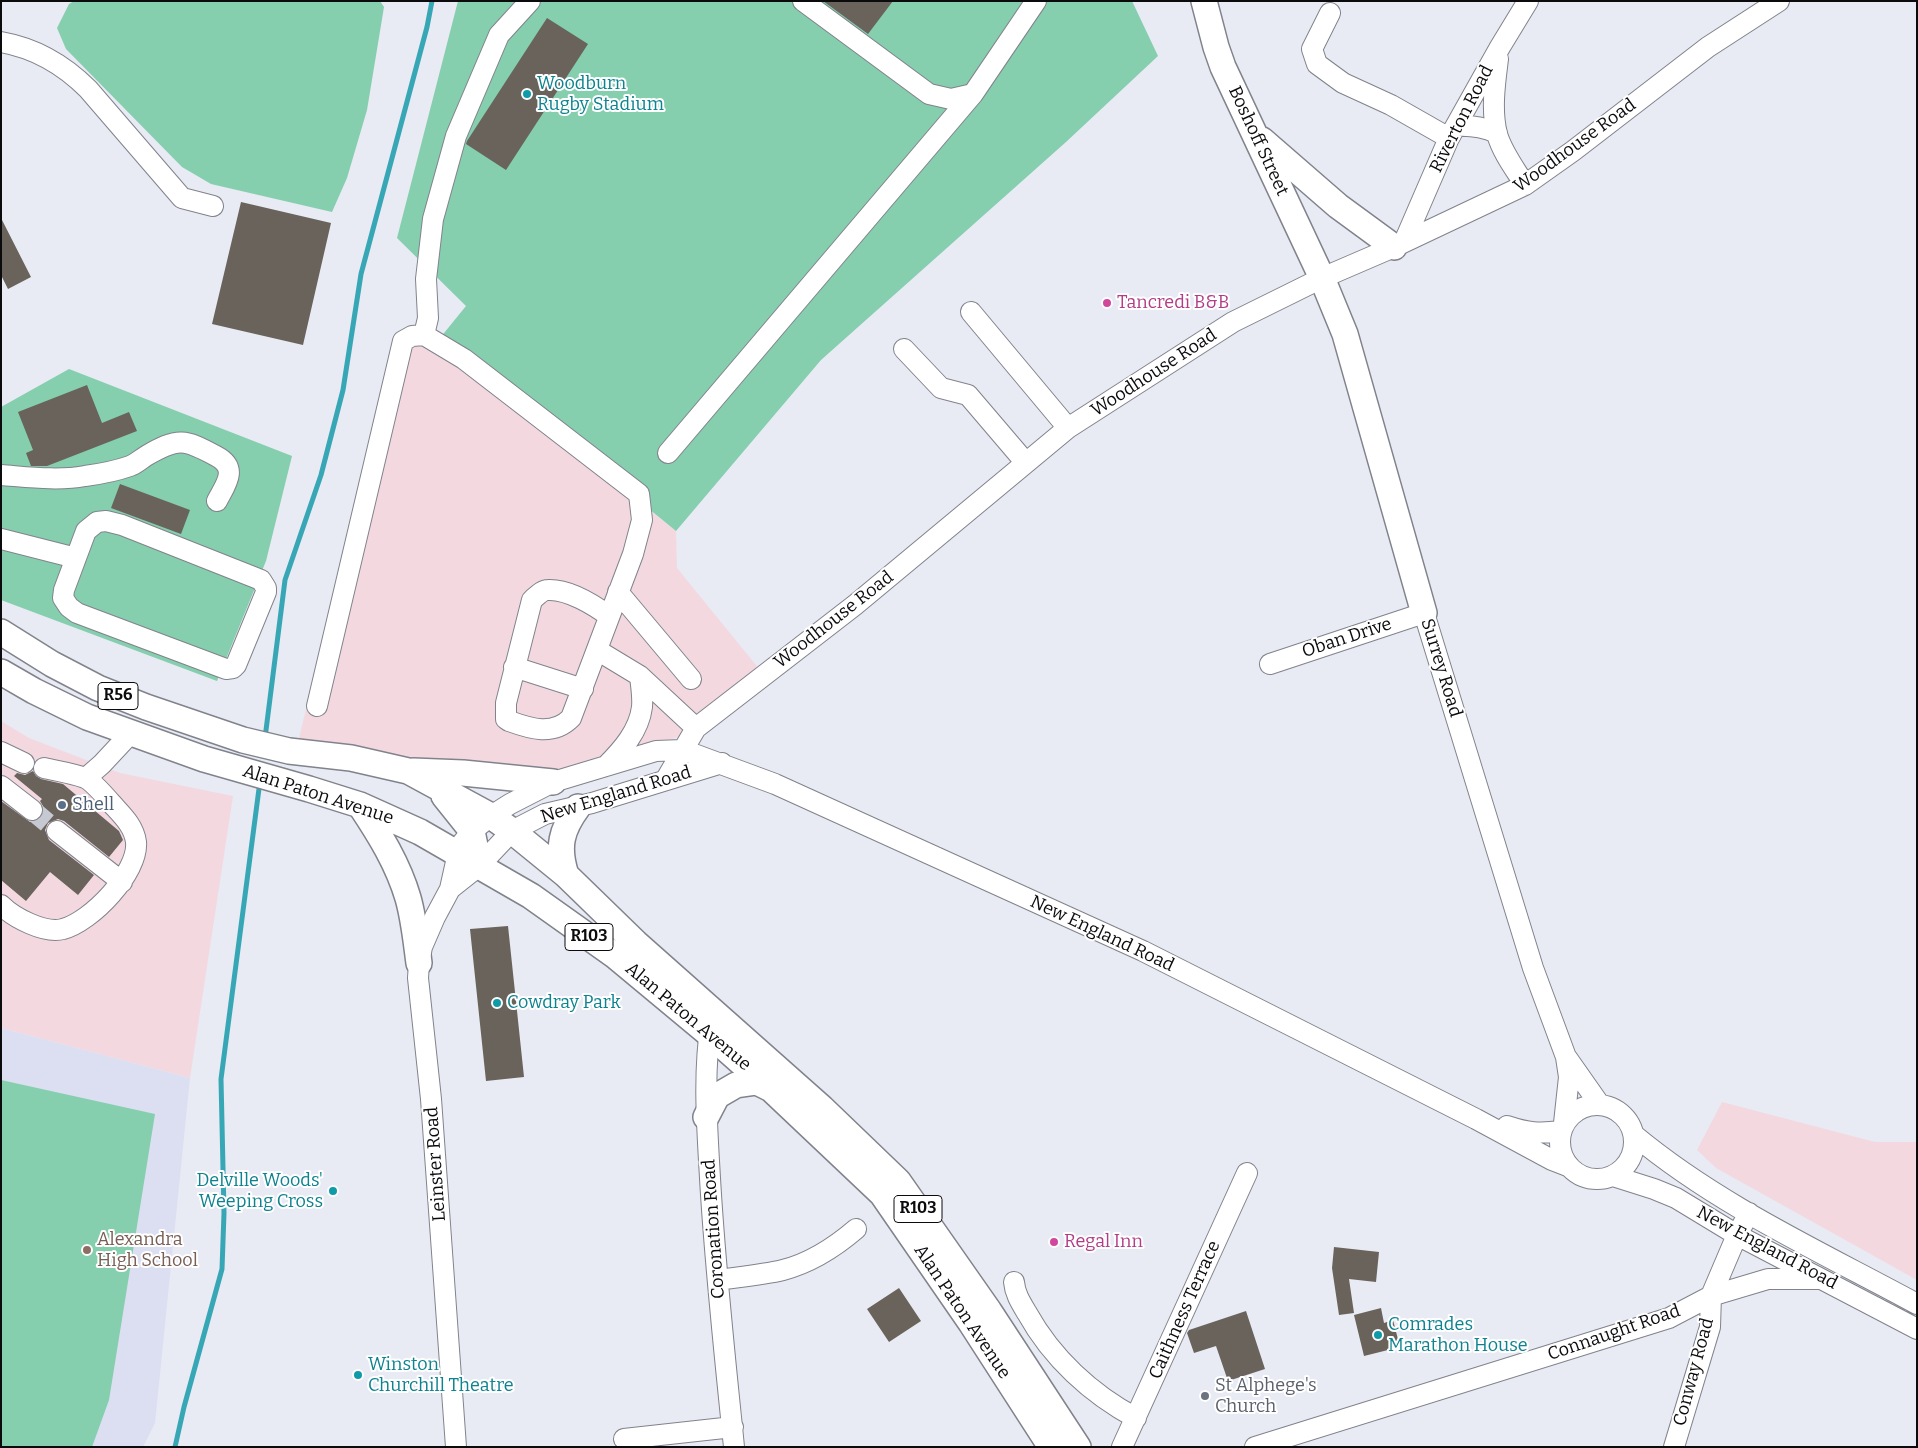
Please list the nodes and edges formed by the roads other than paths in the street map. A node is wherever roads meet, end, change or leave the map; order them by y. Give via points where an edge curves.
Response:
1 (530, 1) edge
2 (803, 1) edge
3 (1036, 1) edge
4 (1204, 1) edge
5 (1528, 1) edge
6 (1779, 1) edge
7 (1330, 13) dead end
8 (1, 42) edge
9 (1500, 47) junction
10 (973, 94) junction
11 (1452, 132) junction
12 (1497, 133) junction
13 (1256, 135) junction
14 (1525, 186) junction
15 (213, 206) dead end
16 (1399, 244) junction
17 (1322, 278) junction
18 (971, 312) dead end
19 (424, 334) junction
20 (904, 349) dead end
21 (1068, 428) junction
22 (668, 453) dead end
23 (1026, 463) junction
24 (1, 475) edge
25 (217, 501) dead end
26 (1, 539) edge
27 (76, 558) junction
28 (618, 592) junction
29 (1424, 612) junction
30 (609, 616) junction
31 (1, 632) edge
32 (597, 650) junction
33 (1270, 664) dead end
34 (514, 667) junction
35 (1, 672) edge
36 (640, 676) junction
37 (691, 679) dead end
38 (583, 689) junction
39 (317, 706) dead end
40 (696, 728) junction
41 (130, 734) junction
42 (683, 750) junction
43 (1, 752) edge
44 (722, 763) junction
45 (606, 766) junction
46 (408, 771) junction
47 (86, 778) junction
48 (666, 780) junction
49 (553, 782) junction
50 (433, 785) junction
51 (1, 786) edge
52 (360, 805) junction
53 (578, 807) junction
54 (32, 810) tunnel mouth
55 (491, 816) junction
56 (57, 831) tunnel mouth
57 (472, 831) junction
58 (512, 831) junction
59 (469, 860) junction
60 (566, 875) junction
61 (122, 882) junction
62 (1, 905) edge
63 (419, 963) junction
64 (711, 1022) junction
65 (1566, 1057) junction
66 (772, 1089) junction
67 (1600, 1105) junction
68 (706, 1117) junction
69 (1476, 1119) junction
70 (1562, 1127) junction
71 (1634, 1134) junction
72 (1570, 1167) junction
73 (1248, 1173) dead end
74 (1613, 1176) junction
75 (1749, 1214) junction
76 (856, 1229) dead end
77 (1737, 1235) junction
78 (1822, 1279) junction
79 (718, 1280) junction
80 (1014, 1282) dead end
81 (1711, 1296) junction
82 (1917, 1304) edge
83 (1917, 1329) edge
84 (1136, 1418) junction
85 (734, 1437) edge
86 (624, 1439) dead end
87 (456, 1447) edge
88 (1051, 1447) edge
89 (1078, 1447) edge
90 (1122, 1447) edge
91 (1256, 1447) edge
92 (1674, 1447) edge

1 - 19 street via 499,35 456,136 433,219 426,279 428,318
2 - 10 street via 929,94 951,99
3 - 10 street
4 - 13 main road, Boshoff Street via 1223,67
5 - 9 street, Riverton Road
6 - 14 street, Woodhouse Road via 1708,46
7 - 11 street via 1312,49 1317,64 1343,83
8 - 15 street via 28,49 72,72 182,198
9 - 11 street, Riverton Road
9 - 12 street via 1494,93
10 - 22 street
11 - 12 street via 1478,127
11 - 16 street, Riverton Road
12 - 14 street
13 - 16 main road via 1338,206
13 - 17 main road, Boshoff Street
14 - 16 street, Woodhouse Road
16 - 17 street, Woodhouse Road
17 - 21 street, Woodhouse Road via 1233,322
17 - 29 main road, Surrey Road via 1348,342
18 - 21 street
19 - 28 street via 464,359 639,494 642,520
19 - 39 street via 404,341
20 - 23 street via 941,388 968,395
21 - 23 street, Woodhouse Road
23 - 40 street, Woodhouse Road via 855,605
24 - 25 street via 84,477 131,466 166,446 184,442 194,444 227,464 229,477
26 - 27 street
27 - 27 street via 90,526 106,521 258,578 266,592 236,665 226,669 77,613 63,598
28 - 30 street
28 - 37 street
29 - 33 street, Oban Drive
29 - 65 street, Surrey Road via 1533,968
30 - 32 street
30 - 34 street via 595,605 573,596 548,589 541,592 532,600
31 - 46 main road, Alan Paton Avenue / R56 via 98,688 146,707 243,740
32 - 36 street
32 - 38 street
34 - 38 street
34 - 38 street via 506,719 516,724 538,730 563,726 571,718
35 - 41 main road, Alan Paton Avenue / R56 via 87,717
36 - 40 street
36 - 45 street via 642,708 635,729
40 - 42 street, Woodhouse Road
41 - 47 street
41 - 52 main road, Alan Paton Avenue / R56
42 - 44 street, New England Road
42 - 45 street, New England Road via 656,751
42 - 48 street, Woodhouse Road
43 - 47 street via 34,766
44 - 48 street, New England Road
44 - 69 street, New England Road via 1143,951
45 - 49 street, New England Road
46 - 49 main road
46 - 50 main road, Alan Paton Avenue / R56
47 - 61 street via 126,820 135,836 136,845
48 - 53 street, New England Road
49 - 55 street, New England Road
50 - 55 main road, Alan Paton Avenue / R56
50 - 57 main road
51 - 54 street
52 - 59 main road, Alan Paton Avenue / R56 via 420,832
52 - 63 main road via 388,849 403,883
53 - 58 street, New England Road via 545,814
53 - 60 main road via 562,836 562,863
55 - 57 street, New England Road
55 - 58 main road, Alan Paton Avenue / R103
56 - 61 street
57 - 59 main road
58 - 59 street, New England Road
58 - 60 main road, Alan Paton Avenue / R103
59 - 63 street, Leinster Road via 450,889 426,938
59 - 64 main road, Alan Paton Avenue / R103 via 531,896
60 - 64 main road, Alan Paton Avenue / R103
61 - 62 street via 90,914 77,924 62,929 36,927
63 - 87 street, Leinster Road
64 - 66 main road, Alan Paton Avenue / R103
64 - 68 street, Coronation Road via 706,1068
64 - 89 main road, Alan Paton Avenue / R103 via 822,1108 898,1181
65 - 67 street, Surrey Road
65 - 70 street, Surrey Road via 1568,1081
66 - 68 main road via 757,1082 736,1085 717,1096
66 - 88 main road, Alan Paton Avenue / R103 via 882,1194
67 - 70 street via 1581,1109
67 - 71 street via 1610,1107 1625,1118
68 - 79 street, Coronation Road
69 - 70 street, New England Road via 1528,1133 1542,1134
69 - 72 street, New England Road
70 - 72 street via 1561,1150
71 - 74 street via 1628,1163
71 - 75 street, New England Road via 1662,1159
72 - 74 street via 1595,1179
73 - 84 street, Caithness Terrace
74 - 77 street, New England Road via 1676,1198
75 - 77 street
75 - 82 street, New England Road
76 - 79 street via 837,1245 783,1270
77 - 78 street, New England Road
77 - 81 street
78 - 81 street, Connaught Road via 1768,1279
78 - 83 street, New England Road
79 - 85 street, Coronation Road
80 - 84 street via 1014,1291 1035,1328 1059,1359 1095,1393
81 - 91 street, Connaught Road via 1669,1318
81 - 92 street, Conway Road via 1710,1327
84 - 90 street, Caithness Terrace
85 - 86 street

